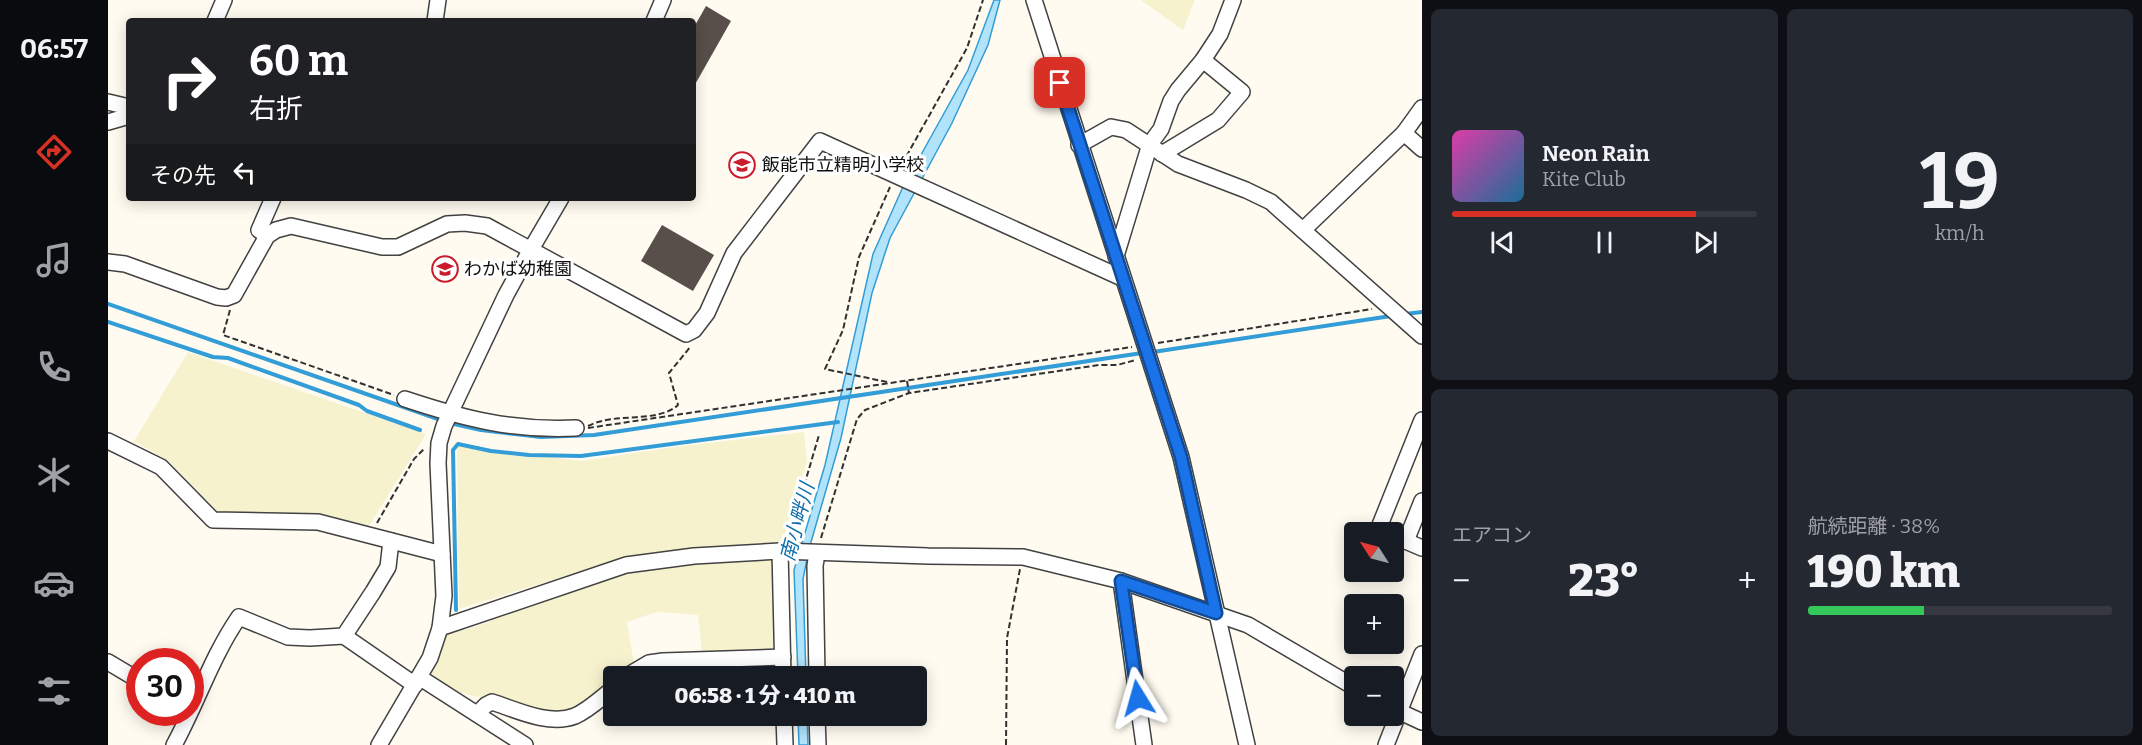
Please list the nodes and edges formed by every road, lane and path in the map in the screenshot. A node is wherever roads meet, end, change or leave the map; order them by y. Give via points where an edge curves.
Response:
1 (224, 0) edge
2 (438, 0) edge
3 (663, 0) edge
4 (982, 0) edge
5 (1034, 0) edge
6 (1233, 0) edge
7 (216, 18) edge
8 (435, 18) edge
9 (655, 18) edge
10 (1203, 60) junction
11 (108, 102) edge
12 (126, 106) edge
13 (1422, 108) edge
14 (126, 117) edge
15 (108, 122) edge
16 (1404, 133) junction
17 (1150, 144) junction
18 (1079, 145) junction
19 (1422, 149) edge
20 (1162, 154) junction
21 (896, 176) junction
22 (272, 201) edge
23 (559, 201) edge
24 (1303, 230) junction
25 (267, 236) junction
26 (530, 250) junction
27 (1116, 256) junction
28 (108, 262) edge
29 (1122, 278) junction
30 (234, 295) junction
31 (1393, 311) junction
32 (686, 334) junction
33 (1422, 336) edge
34 (1146, 351) junction
35 (907, 382) junction
36 (891, 383) junction
37 (908, 391) junction
38 (405, 399) joint
39 (448, 414) junction
40 (1422, 420) edge
41 (580, 428) junction
42 (442, 431) junction
43 (819, 435) dead end
44 (108, 441) edge
45 (1422, 501) edge
46 (1381, 522) edge
47 (1404, 532) edge
48 (370, 536) junction
49 (391, 541) junction
50 (1404, 541) edge
51 (1422, 548) edge
52 (785, 552) junction
53 (815, 553) junction
54 (442, 554) junction
55 (1023, 557) junction
56 (1121, 581) junction
57 (1216, 613) junction
58 (440, 628) junction
59 (344, 636) junction
60 (1422, 654) edge
61 (783, 657) junction
62 (108, 662) edge
63 (644, 666) edge
64 (783, 666) edge
65 (817, 666) edge
66 (126, 673) edge
67 (417, 681) junction
68 (1344, 681) edge
69 (204, 682) edge
70 (1404, 693) edge
71 (603, 696) edge
72 (477, 714) junction
73 (1404, 714) edge
74 (1422, 722) edge
75 (184, 726) edge
76 (784, 726) edge
77 (817, 726) edge
78 (1392, 726) edge
79 (174, 745) edge
80 (379, 745) edge
81 (525, 745) edge
82 (785, 745) edge
83 (818, 745) edge
84 (1006, 745) edge
85 (1144, 745) edge
86 (1248, 745) edge
87 (1386, 745) edge

1 - 7 street
2 - 8 street
3 - 9 street
4 - 21 path via 967,48
5 - 18 street
6 - 10 street via 1220,34
10 - 17 street via 1178,90
10 - 20 street via 1242,92 1218,120
11 - 12 street
13 - 16 street
14 - 15 street
16 - 19 street
16 - 24 street
17 - 18 street via 1126,130 1111,127
17 - 20 street
17 - 27 street
18 - 27 street
20 - 24 street via 1271,202
21 - 29 street
21 - 32 street via 820,141 734,253 706,313 694,330
21 - 36 path via 859,257 843,330 825,369
22 - 25 street via 260,231
23 - 26 street
24 - 31 street
25 - 26 street via 291,226 382,248 398,247 447,224 465,223 487,226
25 - 30 street
26 - 32 street
26 - 39 street
27 - 29 street
28 - 30 street via 125,264 217,297
29 - 34 street
30 - 38 path via 223,335
31 - 33 street
31 - 34 path via 1348,314
32 - 41 path via 692,345 669,373 678,405 673,410
34 - 35 path
34 - 37 path via 1117,364
34 - 57 street via 1181,457
35 - 36 path
35 - 37 path
36 - 41 path
37 - 53 path via 865,410 857,419
38 - 39 street
39 - 41 street via 521,428
39 - 42 street
40 - 46 street
42 - 48 path via 414,459
42 - 54 street via 438,463
43 - 52 path
44 - 48 street via 161,467 213,520 318,522
45 - 47 street
48 - 49 street
49 - 54 street
49 - 59 street via 388,567
50 - 51 street
52 - 53 street
52 - 58 street via 694,556 626,565
52 - 61 street
53 - 55 street
53 - 65 street
54 - 58 street via 444,596
55 - 56 street
55 - 84 path via 1007,638
56 - 57 street
56 - 85 street
57 - 68 street via 1255,628
57 - 86 street
58 - 67 street
59 - 67 street
59 - 69 street via 288,637 239,617 223,640
60 - 70 street
61 - 63 street via 663,661
61 - 64 street
62 - 66 street
67 - 72 street
67 - 80 street
71 - 72 street via 574,716 559,719 492,702
72 - 81 street
73 - 74 street
75 - 79 street
76 - 82 street
77 - 83 street
78 - 87 street

